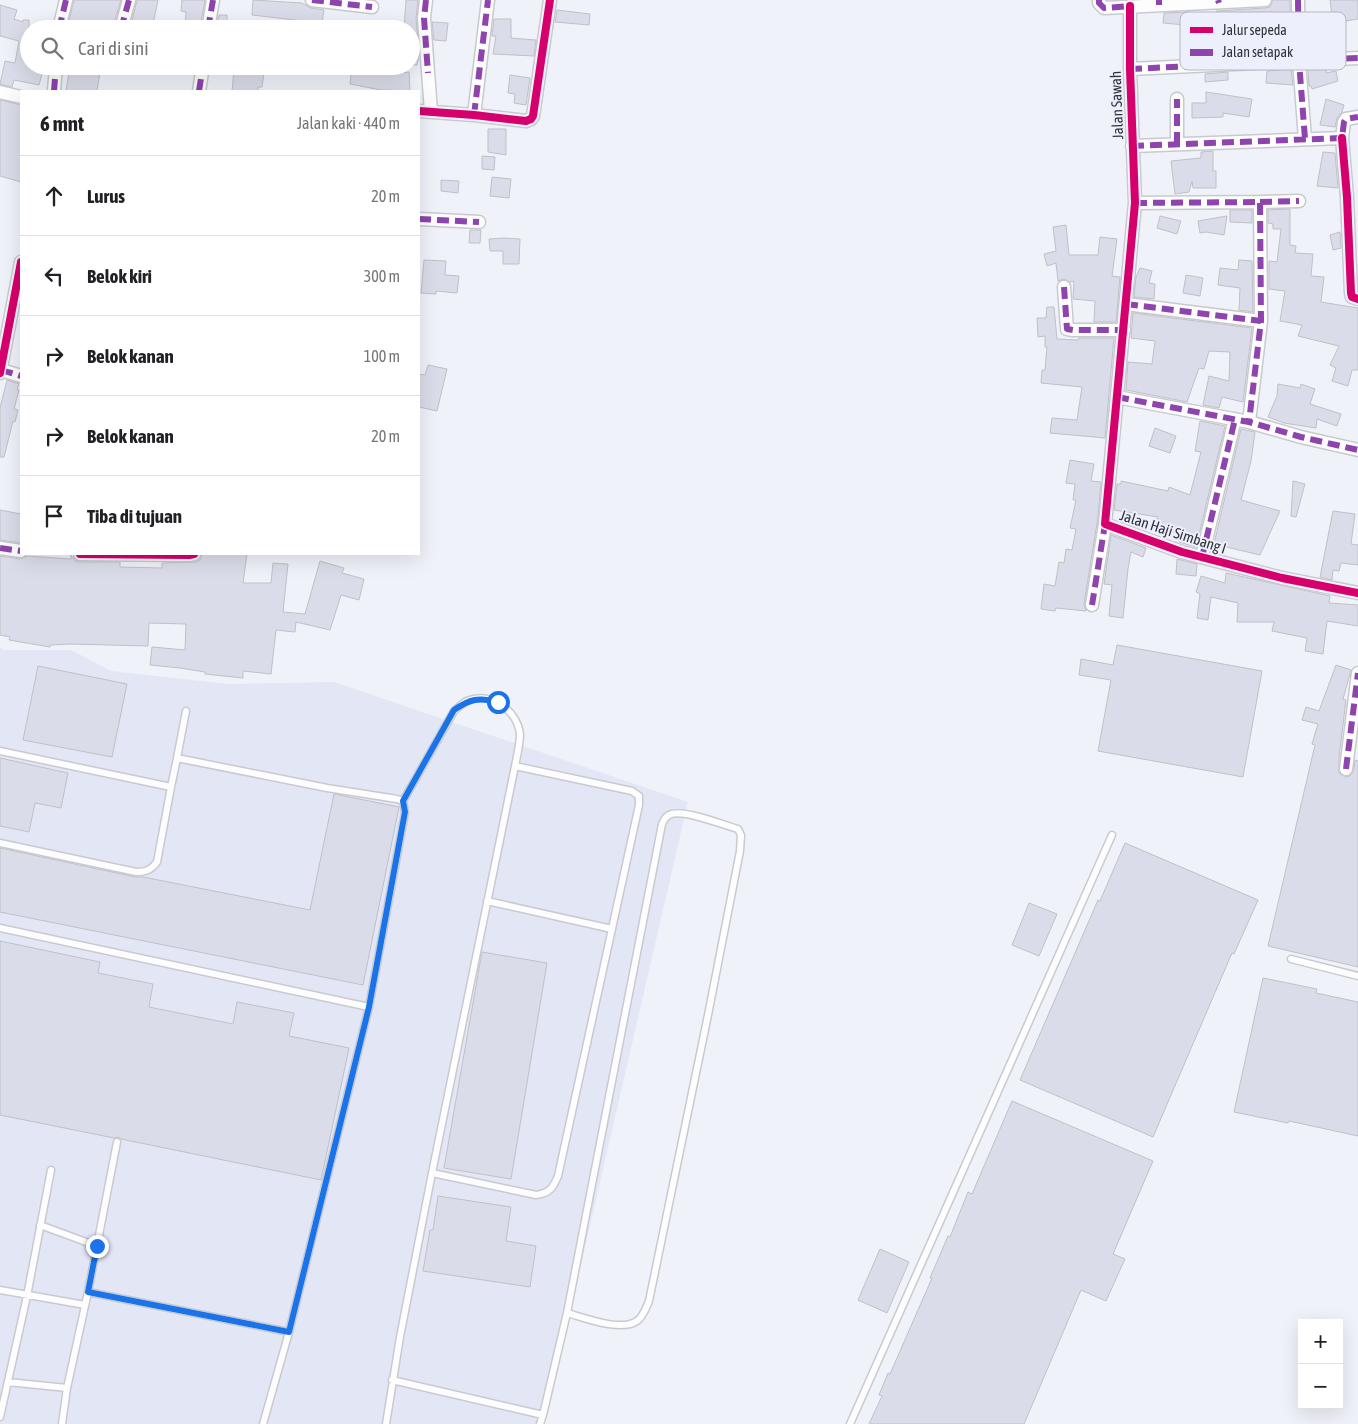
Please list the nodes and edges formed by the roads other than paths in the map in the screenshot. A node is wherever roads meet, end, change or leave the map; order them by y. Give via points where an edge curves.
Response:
1 (66, 0) edge
2 (129, 0) edge
3 (213, 0) edge
4 (312, 0) edge
5 (426, 0) edge
6 (488, 0) edge
7 (550, 0) edge
8 (1099, 0) edge
9 (1265, 0) edge
10 (1218, 2) edge
11 (1159, 3) edge
12 (1130, 6) junction
13 (372, 7) dead end
14 (61, 20) edge
15 (123, 20) edge
16 (210, 20) edge
17 (1180, 67) edge
18 (1130, 69) junction
19 (1300, 70) edge
20 (55, 75) edge
21 (202, 75) edge
22 (54, 90) edge
23 (200, 90) edge
24 (0, 92) edge
25 (20, 97) edge
26 (1177, 99) dead end
27 (426, 109) edge
28 (474, 115) junction
29 (1358, 117) edge
30 (1342, 138) junction
31 (1305, 140) junction
32 (1177, 144) junction
33 (1132, 146) junction
34 (1260, 202) junction
35 (1299, 202) dead end
36 (1135, 203) junction
37 (420, 220) edge
38 (479, 222) dead end
39 (20, 267) edge
40 (1064, 287) dead end
41 (1358, 299) edge
42 (1126, 304) junction
43 (1261, 321) junction
44 (1124, 330) junction
45 (1, 372) edge
46 (20, 376) edge
47 (1117, 397) junction
48 (1235, 420) junction
49 (1249, 422) junction
50 (1358, 450) edge
51 (1105, 524) junction
52 (0, 548) edge
53 (20, 551) edge
54 (1202, 557) junction
55 (1358, 593) edge
56 (1092, 606) dead end
57 (1358, 673) edge
58 (186, 711) dead end
59 (0, 752) edge
60 (177, 758) junction
61 (515, 766) junction
62 (1346, 769) dead end
63 (171, 787) junction
64 (403, 801) junction
65 (1112, 835) dead end
66 (0, 843) edge
67 (487, 901) junction
68 (0, 928) edge
69 (612, 929) junction
70 (1291, 960) dead end
71 (1358, 976) edge
72 (369, 1007) junction
73 (117, 1142) dead end
74 (51, 1170) dead end
75 (432, 1173) junction
76 (40, 1224) junction
77 (97, 1246) junction
78 (0, 1290) edge
79 (88, 1292) junction
80 (27, 1296) junction
81 (85, 1305) junction
82 (568, 1313) junction
83 (289, 1332) junction
84 (392, 1380) junction
85 (8, 1382) junction
86 (67, 1388) junction
87 (543, 1415) junction
88 (0, 1417) edge
89 (62, 1424) edge
90 (263, 1424) edge
91 (386, 1424) edge
92 (540, 1424) edge
93 (850, 1424) edge

1 - 14 street
2 - 15 street
3 - 16 street
4 - 13 street
5 - 27 street
6 - 28 street
7 - 28 street via 533,116 526,121
8 - 12 street via 1104,8
9 - 10 street
10 - 11 street
11 - 12 street
12 - 18 street, Jalan Sawah
17 - 18 street
18 - 33 street, Jalan Sawah
19 - 31 street
20 - 22 street
21 - 23 street
24 - 25 street
26 - 32 street
27 - 28 street
29 - 30 street via 1346,119
30 - 31 street
30 - 41 street via 1351,293
31 - 32 street
32 - 33 street
33 - 36 street, Jalan Sawah
34 - 35 street
34 - 36 street
34 - 43 street
36 - 42 street, Jalan Sawah
37 - 38 street
39 - 45 street
40 - 44 street via 1067,329
42 - 43 street
42 - 44 street, Jalan Haji Simbang I
43 - 49 street
44 - 47 street, Jalan Haji Simbang I
45 - 46 street
47 - 48 street
47 - 51 street, Jalan Haji Simbang I
48 - 49 street
48 - 54 street
49 - 50 street
51 - 54 street, Jalan Haji Simbang I
51 - 56 street
52 - 53 street
54 - 55 street, Jalan Haji Simbang I
57 - 62 street
58 - 60 lane
59 - 63 lane
60 - 63 lane
60 - 64 lane
61 - 64 lane via 520,734 515,718 498,702 484,698 467,701 454,710
61 - 67 lane
61 - 69 lane via 632,791 639,796 640,805
63 - 66 lane via 157,862 146,872
64 - 72 lane via 405,812
65 - 93 lane
67 - 69 lane
67 - 75 lane
68 - 72 lane
69 - 75 lane via 554,1187 547,1193 536,1195
70 - 71 lane
72 - 83 lane
73 - 77 lane
74 - 76 lane
75 - 84 lane
76 - 77 lane
76 - 80 lane
77 - 79 lane
78 - 80 lane
79 - 81 lane
79 - 83 lane
80 - 81 lane
80 - 85 lane
81 - 86 lane
82 - 82 lane via 662,824 670,814 677,813 738,829 740,851 649,1301 636,1321 624,1326
82 - 87 lane
83 - 90 lane
84 - 87 lane
84 - 91 lane
85 - 86 lane
85 - 88 lane
86 - 89 lane
87 - 92 lane

